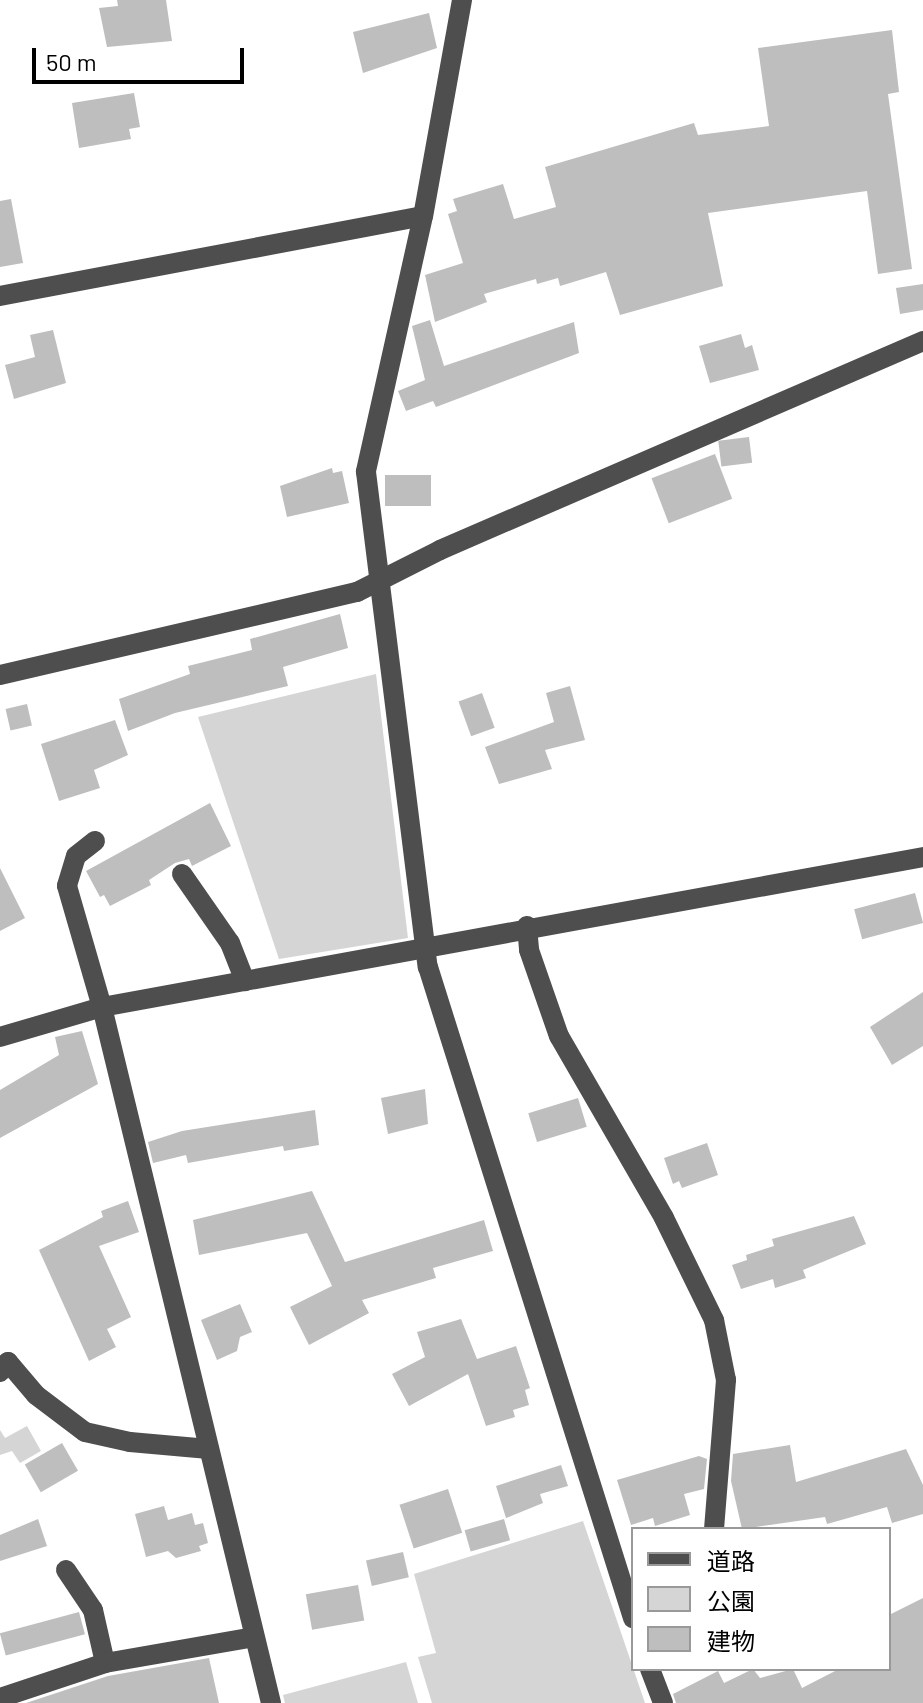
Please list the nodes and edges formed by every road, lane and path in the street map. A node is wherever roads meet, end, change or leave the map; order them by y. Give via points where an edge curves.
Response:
1 (462, 0) edge
2 (423, 216) junction
3 (0, 296) edge
4 (923, 341) edge
5 (380, 581) junction
6 (0, 675) edge
7 (95, 841) dead end
8 (923, 857) edge
9 (182, 874) dead end
10 (527, 926) junction
11 (424, 947) junction
12 (245, 981) junction
13 (102, 1007) junction
14 (0, 1037) edge
15 (4, 1367) edge
16 (209, 1449) junction
17 (714, 1527) edge
18 (66, 1570) dead end
19 (631, 1612) edge
20 (254, 1637) junction
21 (105, 1663) junction
22 (651, 1671) edge
23 (0, 1698) edge
24 (271, 1703) edge
25 (663, 1703) edge

1 - 2 street
2 - 3 street
2 - 5 street via 366,472
4 - 5 street via 440,550
5 - 6 street via 357,592
5 - 11 street
7 - 13 street via 76,856 67,886
8 - 10 street
9 - 12 street via 230,943
10 - 11 street
10 - 17 street via 529,950 559,1036 664,1218 714,1320 726,1380
11 - 12 street
11 - 19 street
12 - 13 street
13 - 14 street
13 - 16 street
15 - 16 street via 85,1432
16 - 20 street
18 - 21 street via 93,1610
20 - 21 street
20 - 24 street
21 - 23 street
22 - 25 street

